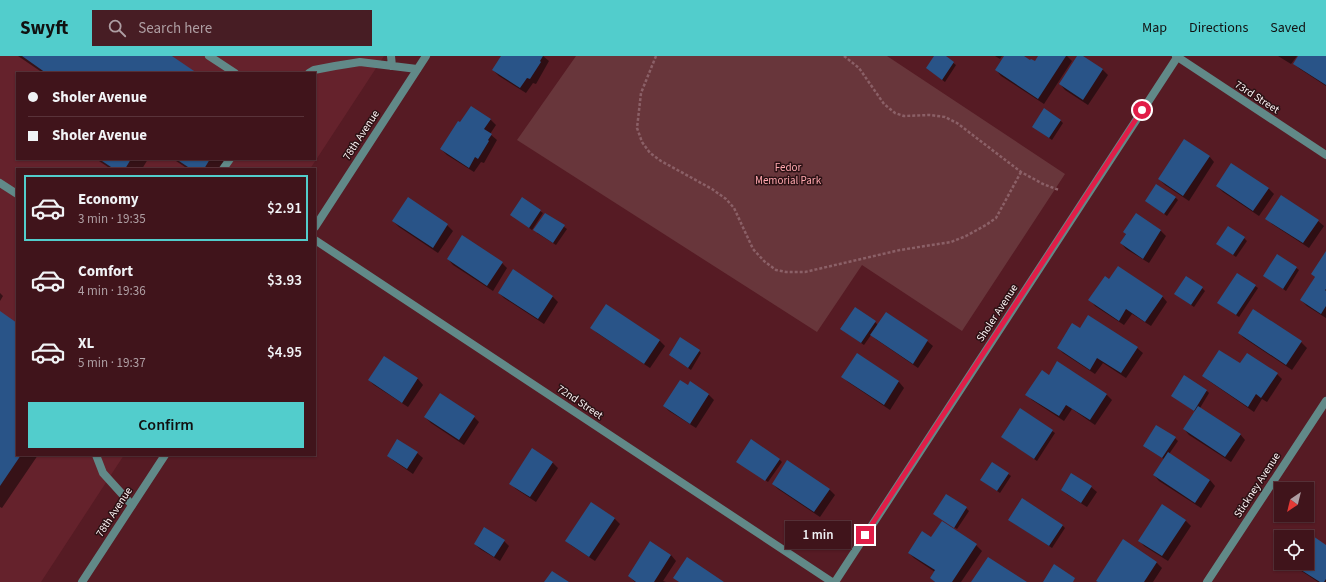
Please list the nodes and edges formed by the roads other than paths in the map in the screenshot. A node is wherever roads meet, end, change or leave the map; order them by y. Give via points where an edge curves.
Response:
1 (209, 56) edge
2 (391, 56) edge
3 (426, 56) edge
4 (1177, 56) edge
5 (392, 66) junction
6 (417, 70) junction
7 (233, 72) edge
8 (311, 72) edge
9 (1326, 155) edge
10 (0, 183) edge
11 (16, 193) edge
12 (316, 225) edge
13 (316, 241) edge
14 (1326, 400) edge
15 (96, 456) edge
16 (164, 456) edge
17 (132, 505) junction
18 (82, 582) edge
19 (832, 582) edge
20 (835, 582) edge
21 (1207, 582) edge

1 - 7 street
2 - 5 street
3 - 6 street, 78th Avenue
4 - 9 street, 73rd Street
4 - 20 street, Sholer Avenue
5 - 6 street
5 - 8 street via 360,62
6 - 12 street, 78th Avenue
10 - 11 street
13 - 19 street, 72nd Street
14 - 21 street, Stickney Avenue
15 - 17 street via 103,473
16 - 17 street, 78th Avenue
17 - 18 street, 78th Avenue

